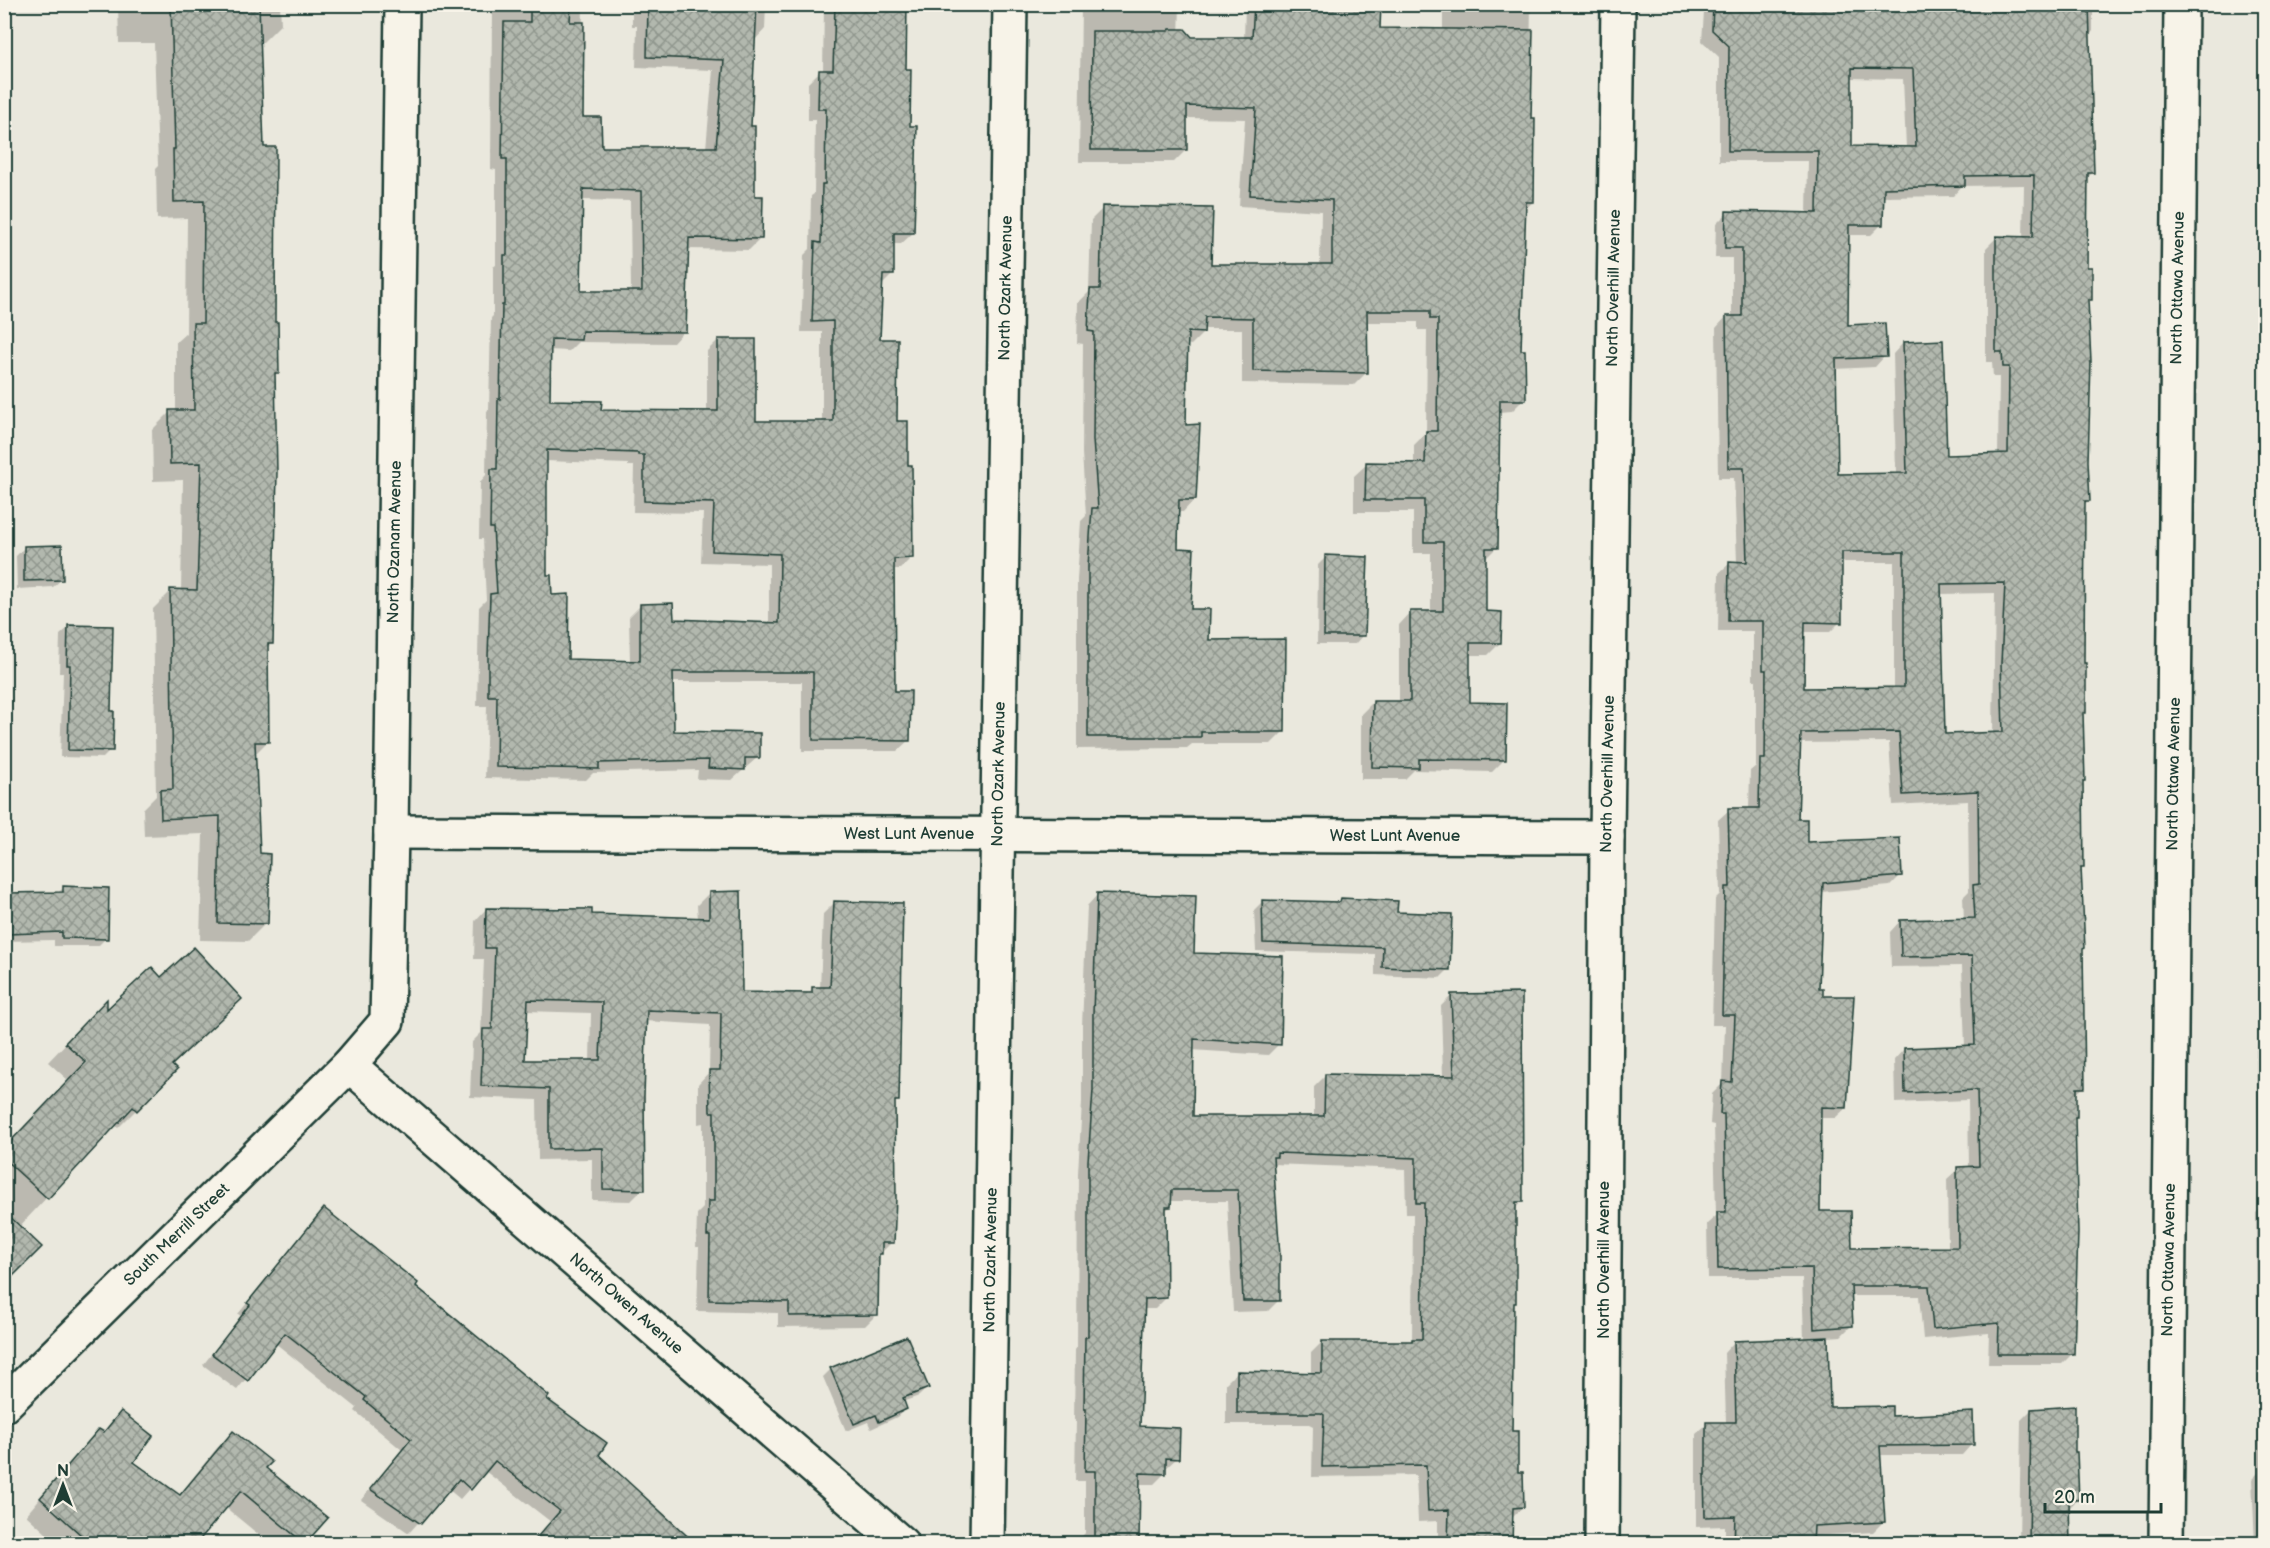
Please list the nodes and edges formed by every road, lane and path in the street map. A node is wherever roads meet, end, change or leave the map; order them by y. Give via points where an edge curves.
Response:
1 (402, 4) edge
2 (1010, 4) edge
3 (1618, 4) edge
4 (2181, 4) edge
5 (391, 832) junction
6 (998, 834) junction
7 (1607, 837) junction
8 (350, 1065) junction
9 (4, 1405) edge
10 (902, 1544) edge
11 (987, 1544) edge
12 (1602, 1544) edge
13 (2166, 1544) edge

1 - 5 street, North Ozanam Avenue
2 - 6 street, North Ozark Avenue
3 - 7 street, North Overhill Avenue
4 - 13 street, North Ottawa Avenue
5 - 6 street, West Lunt Avenue
5 - 8 street, North Ozanam Avenue via 387,1021
6 - 7 street, West Lunt Avenue
6 - 11 street, North Ozark Avenue
7 - 12 street, North Overhill Avenue
8 - 9 street, South Merrill Street
8 - 10 street, North Owen Avenue

